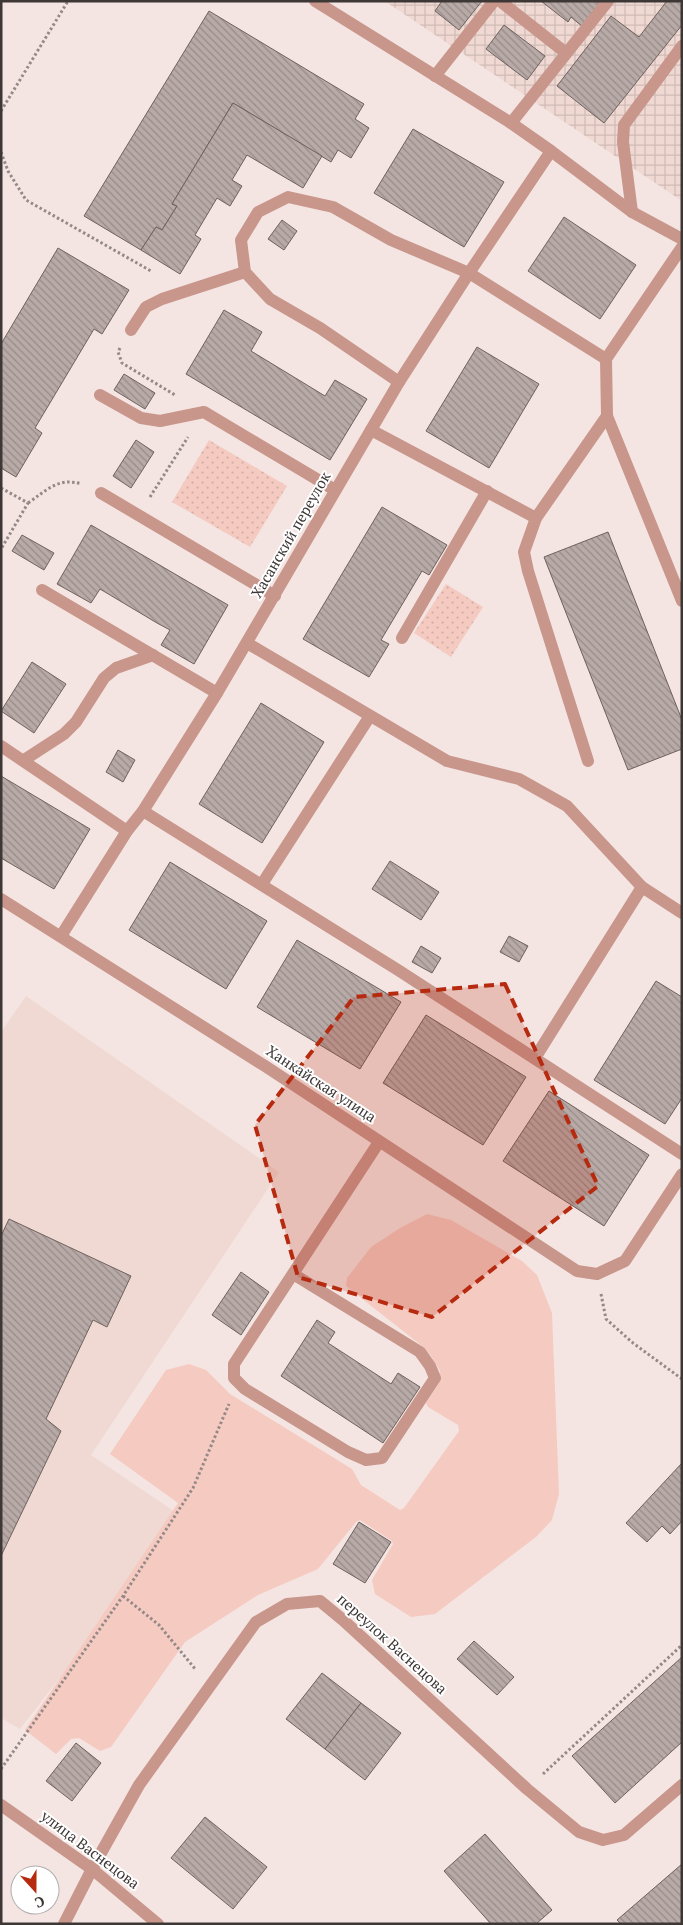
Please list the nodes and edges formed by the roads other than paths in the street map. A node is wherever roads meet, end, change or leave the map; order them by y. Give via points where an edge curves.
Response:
1 (315, 1) edge
2 (494, 1) edge
3 (500, 1) edge
4 (608, 1) edge
5 (682, 46) edge
6 (566, 53) junction
7 (435, 76) junction
8 (511, 123) junction
9 (551, 151) junction
10 (632, 212) junction
11 (682, 239) edge
12 (682, 247) edge
13 (245, 272) junction
14 (469, 273) junction
15 (131, 330) dead end
16 (606, 359) junction
17 (399, 382) junction
18 (100, 395) dead end
19 (607, 416) junction
20 (371, 430) junction
21 (336, 490) junction
22 (488, 491) junction
23 (101, 493) road end
24 (536, 518) junction
25 (42, 590) dead end
26 (275, 596) junction
27 (682, 602) edge
28 (402, 638) dead end
29 (248, 643) junction
30 (153, 655) junction
31 (217, 693) junction
32 (370, 716) junction
33 (1, 746) edge
34 (24, 760) junction
35 (588, 761) dead end
36 (143, 811) junction
37 (127, 831) junction
38 (262, 884) junction
39 (642, 887) junction
40 (1, 899) edge
41 (682, 913) edge
42 (61, 936) junction
43 (535, 1058) junction
44 (379, 1142) junction
45 (682, 1154) edge
46 (682, 1174) edge
47 (293, 1274) junction
48 (682, 1785) edge
49 (1, 1805) edge
50 (92, 1869) junction
51 (64, 1924) edge
52 (158, 1924) edge

1 - 7 street
2 - 7 street
3 - 6 street
4 - 6 street
5 - 10 street via 624,125 623,142
6 - 8 street
7 - 8 street
8 - 9 street
9 - 10 street
9 - 14 street, Хасанский переулок
10 - 11 street
12 - 16 street
13 - 14 street via 240,240 258,212 288,197 333,207 391,240
13 - 15 street via 146,307
13 - 17 street via 270,299 320,328
14 - 16 street
14 - 17 street, Хасанский переулок
16 - 19 street
17 - 20 street, Хасанский переулок
18 - 21 street via 140,418 160,421 204,412
19 - 24 street
19 - 27 street
20 - 21 street, Хасанский переулок
20 - 22 street
21 - 26 street, Хасанский переулок
22 - 24 street
22 - 28 street
23 - 26 street
24 - 35 street via 524,552 528,571
25 - 30 street
26 - 29 street, Хасанский переулок
29 - 31 street, Хасанский переулок
29 - 32 street
30 - 31 street
30 - 34 street via 116,668 104,678 76,722 64,734
31 - 36 street, Хасанский переулок
32 - 38 street
32 - 39 street via 447,761 519,779 567,806
33 - 34 street
34 - 37 street
36 - 37 street, Хасанский переулок
36 - 38 street
37 - 42 street, Хасанский переулок
38 - 43 street
39 - 41 street
39 - 43 street
40 - 42 street, Ханкайская улица
42 - 44 street, Ханкайская улица
43 - 45 street
44 - 46 street, Ханкайская улица via 577,1271 597,1274 624,1261
44 - 47 street
47 - 47 street via 234,1364 234,1378 245,1389 348,1452 366,1460 382,1458 435,1378 430,1366 420,1352
48 - 50 street, переулок Васнецова via 624,1835 603,1840 579,1832 320,1602 287,1604 256,1622 139,1785
49 - 50 street, улица Васнецова
50 - 51 street, переулок Васнецова
50 - 52 street, улица Васнецова

